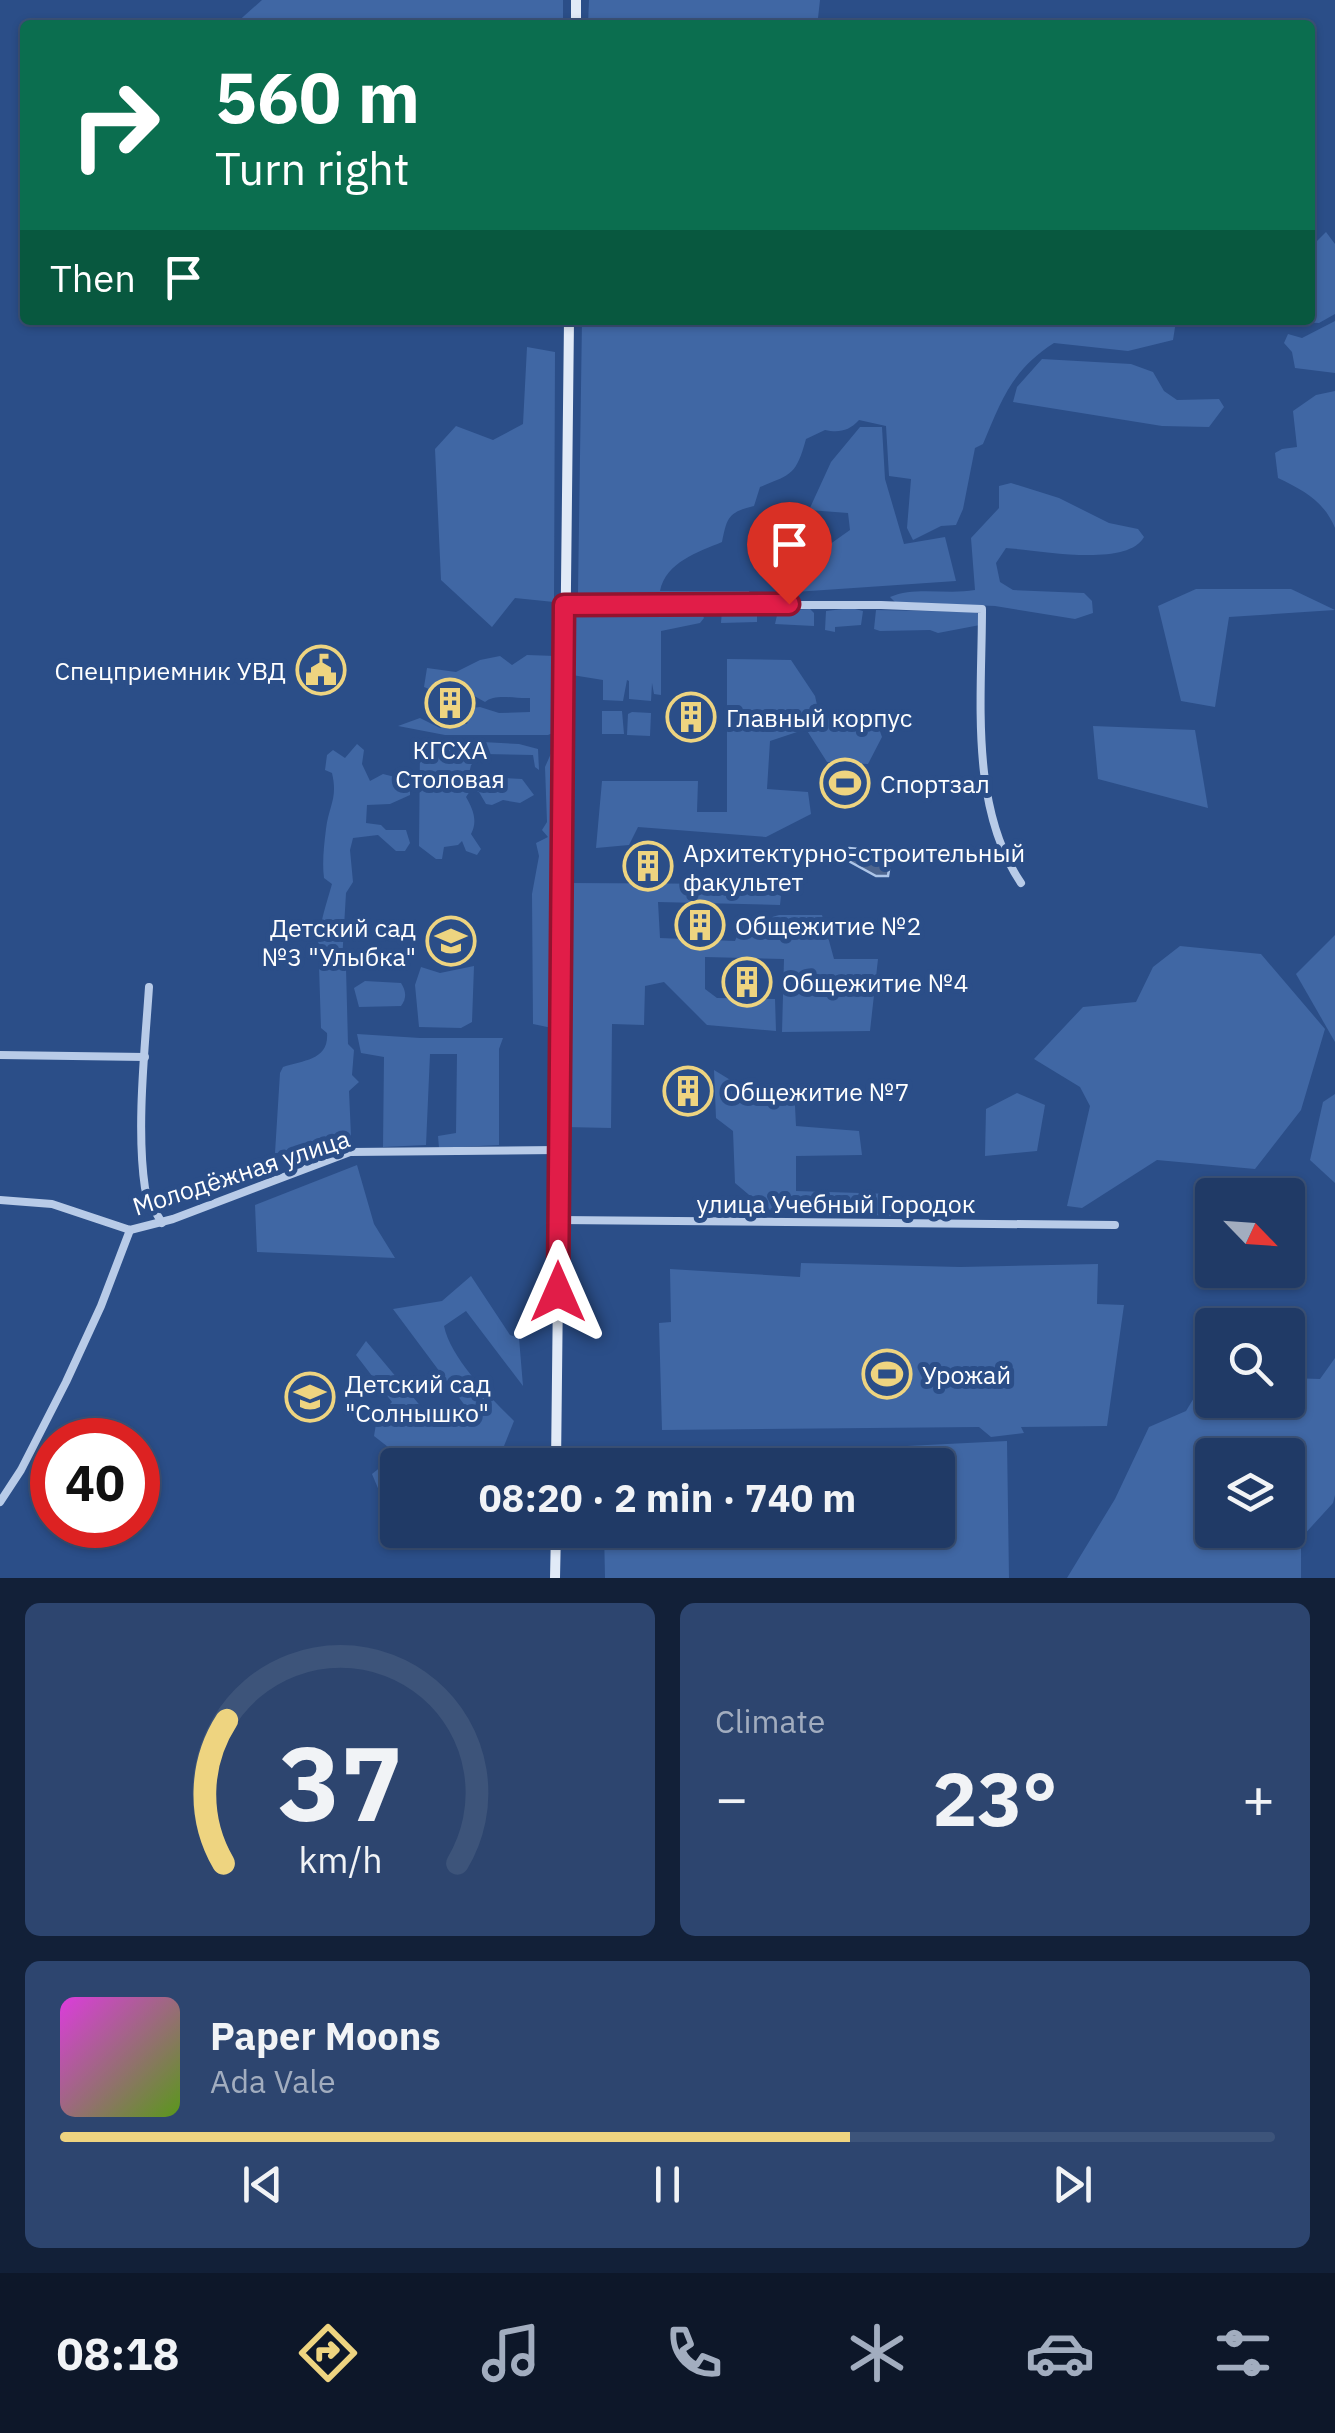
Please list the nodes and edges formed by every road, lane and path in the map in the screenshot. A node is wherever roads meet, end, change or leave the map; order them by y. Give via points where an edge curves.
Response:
1 (569, 325) edge
2 (564, 605) junction
3 (1022, 884) dead end
4 (149, 987) dead end
5 (0, 1056) edge
6 (145, 1056) junction
7 (558, 1150) junction
8 (0, 1200) edge
9 (558, 1220) junction
10 (162, 1223) junction
11 (1115, 1225) dead end
12 (130, 1230) junction
13 (556, 1448) edge
14 (0, 1502) edge
15 (556, 1548) edge
16 (555, 1578) edge

1 - 2 street
2 - 3 street via 982,609 986,784 996,830
2 - 7 street
4 - 6 street
5 - 6 street
6 - 10 street via 145,1188
7 - 9 street
7 - 10 street, Молодёжная улица via 350,1152
8 - 12 street, Молодёжная улица via 52,1204
9 - 11 street, улица Учебный Городок
9 - 13 street
10 - 12 street, Молодёжная улица
12 - 14 street via 73,1366
15 - 16 street

